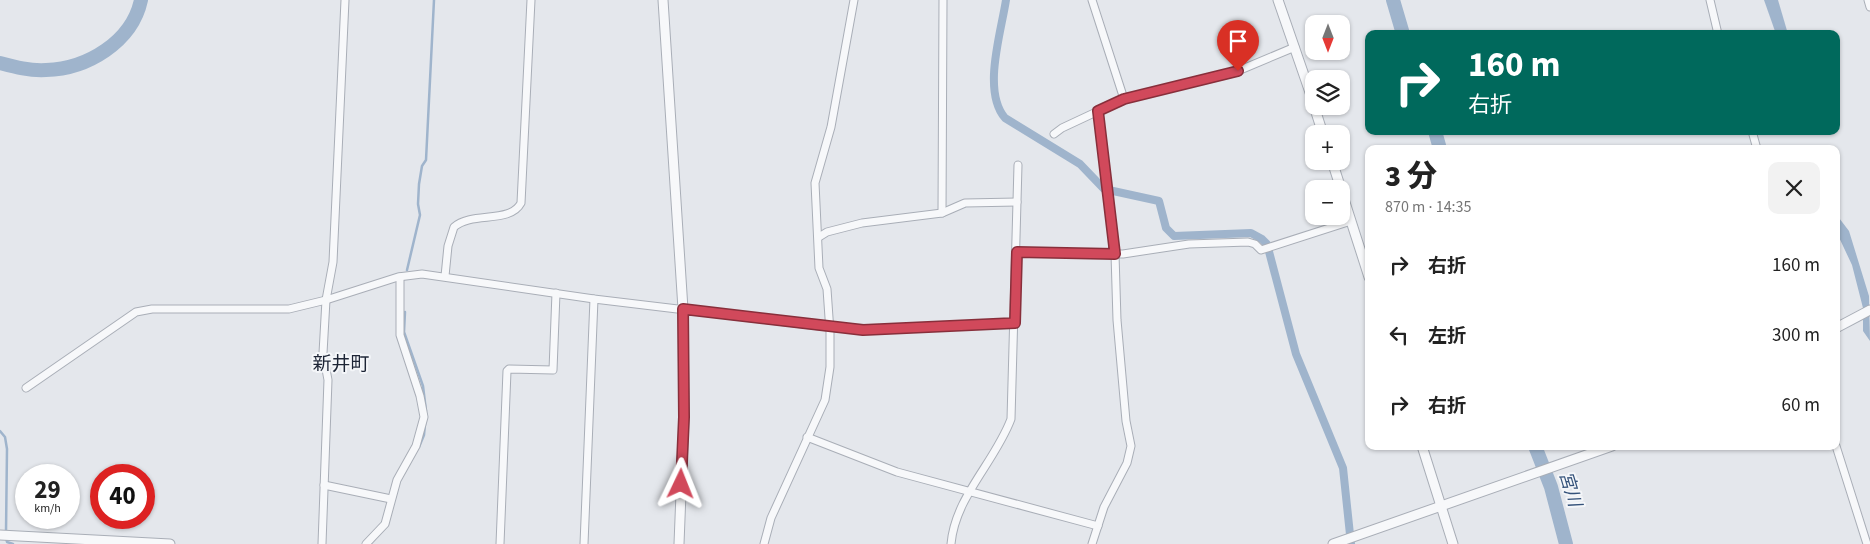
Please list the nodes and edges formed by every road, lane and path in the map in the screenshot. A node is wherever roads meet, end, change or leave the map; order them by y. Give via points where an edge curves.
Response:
1 (345, 0) edge
2 (531, 0) edge
3 (663, 0) edge
4 (854, 0) edge
5 (943, 0) edge
6 (1092, 0) edge
7 (1278, 0) edge
8 (1710, 0) edge
9 (1868, 0) edge
10 (1870, 7) edge
11 (1717, 30) edge
12 (1295, 47) junction
13 (1305, 78) edge
14 (1124, 99) junction
15 (1098, 111) junction
16 (1054, 134) dead end
17 (1018, 164) dead end
18 (1017, 202) junction
19 (942, 213) junction
20 (1350, 218) edge
21 (1351, 221) junction
22 (819, 237) junction
23 (1017, 252) junction
24 (1115, 254) junction
25 (1365, 265) edge
26 (445, 276) junction
27 (400, 277) junction
28 (556, 293) junction
29 (594, 298) junction
30 (326, 300) junction
31 (683, 309) junction
32 (1870, 310) edge
33 (1015, 323) junction
34 (1840, 326) edge
35 (829, 327) junction
36 (26, 388) dead end
37 (807, 437) junction
38 (1423, 450) edge
39 (1601, 450) edge
40 (1837, 450) edge
41 (324, 485) junction
42 (971, 490) junction
43 (390, 499) junction
44 (1441, 505) junction
45 (1098, 526) junction
46 (0, 535) edge
47 (25, 541) edge
48 (170, 544) edge
49 (322, 544) edge
50 (366, 544) edge
51 (500, 544) edge
52 (584, 544) edge
53 (679, 544) edge
54 (764, 544) edge
55 (951, 544) edge
56 (1092, 544) edge
57 (1333, 544) edge
58 (1453, 544) edge
59 (1867, 544) edge

1 - 30 street via 333,262
2 - 26 street via 521,203 508,214 468,219 454,227
3 - 31 street
4 - 22 street via 831,127 815,183
5 - 19 street
6 - 14 street
7 - 12 street
8 - 11 street
9 - 10 street
12 - 13 street
12 - 14 street via 1233,73
14 - 15 street
15 - 16 street
15 - 24 street
17 - 18 street
18 - 19 street via 965,203
18 - 23 street
19 - 22 street via 862,223 826,232
20 - 21 street
21 - 24 street via 1261,250 1248,242 1189,244
21 - 25 street
22 - 35 street via 819,268 826,289
23 - 24 street
23 - 33 street
24 - 45 street via 1117,327 1131,446 1127,463
26 - 27 street via 418,274
26 - 28 street
27 - 30 street
27 - 43 street via 400,335 424,417 416,446
28 - 29 street
28 - 51 street via 552,370 507,371
29 - 31 street
29 - 52 street
30 - 36 street via 276,310 152,309 136,312
30 - 41 street via 324,353 328,380
31 - 35 street
31 - 53 street via 684,417
32 - 34 street
33 - 35 street via 888,329
33 - 42 street via 1011,419 1006,434
35 - 37 street via 827,391
37 - 42 street via 897,472
37 - 54 street via 771,518
38 - 44 street
39 - 44 street
40 - 59 street
41 - 43 street
41 - 49 street
42 - 45 street
42 - 55 street via 956,520
43 - 50 street via 385,524
44 - 57 street
44 - 58 street
45 - 56 street
46 - 47 street
47 - 48 street

